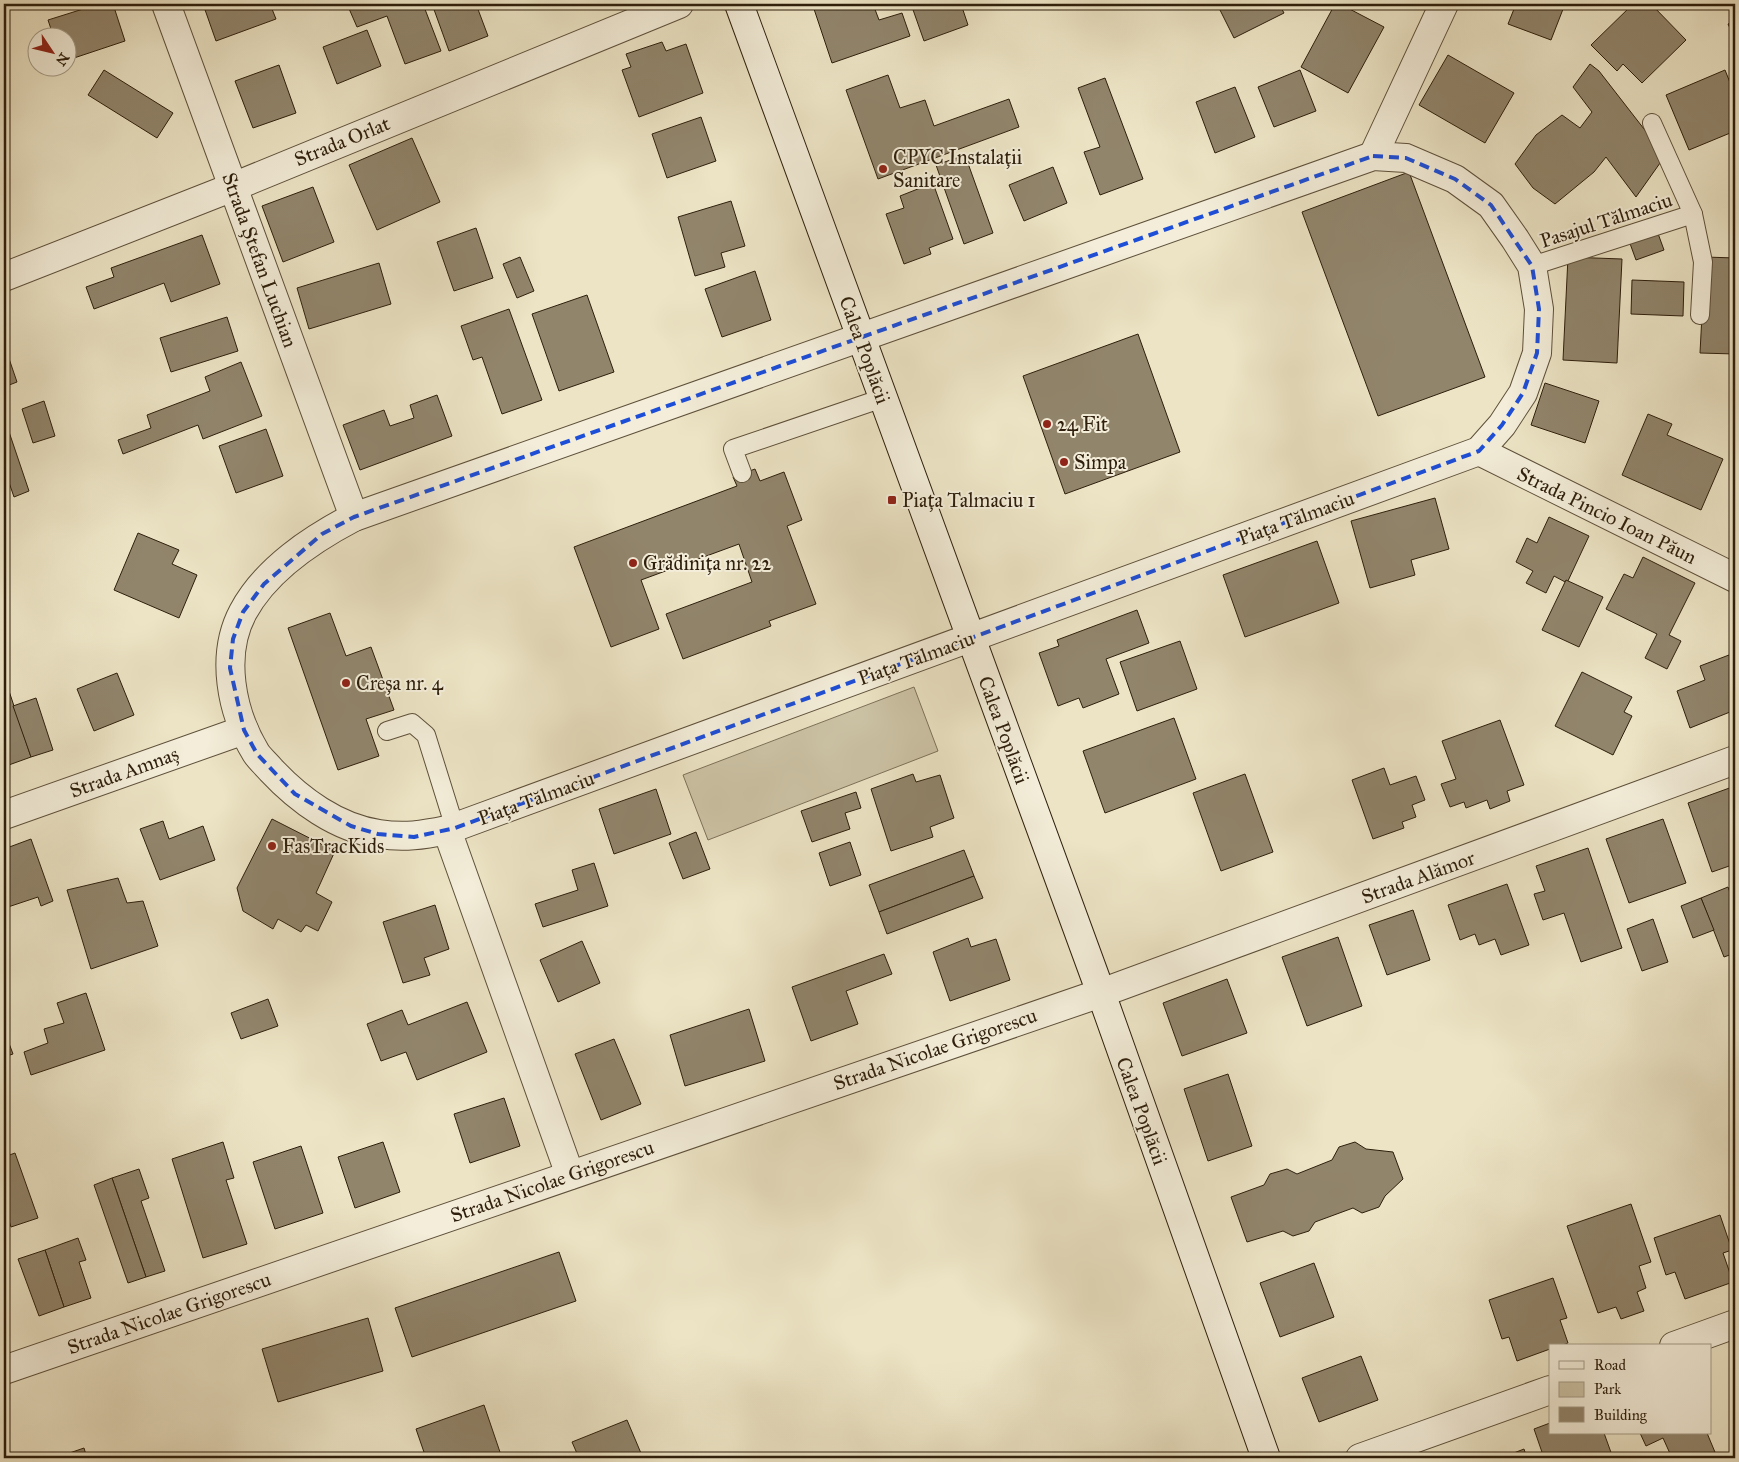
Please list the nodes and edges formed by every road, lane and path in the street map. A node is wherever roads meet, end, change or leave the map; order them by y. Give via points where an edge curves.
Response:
1 (166, 4) edge
2 (679, 4) edge
3 (738, 4) edge
4 (1444, 4) edge
5 (1652, 123) dead end
6 (1373, 156) junction
7 (233, 187) junction
8 (1693, 214) junction
9 (1532, 266) junction
10 (4, 277) edge
11 (1700, 315) dead end
12 (860, 337) junction
13 (883, 398) junction
14 (1479, 451) junction
15 (742, 473) dead end
16 (354, 517) junction
17 (1735, 578) edge
18 (970, 638) junction
19 (244, 730) junction
20 (387, 731) dead end
21 (1735, 760) edge
22 (4, 816) edge
23 (451, 829) junction
24 (1101, 994) junction
25 (570, 1175) junction
26 (1735, 1324) edge
27 (1680, 1344) edge
28 (4, 1370) edge
29 (1549, 1390) edge
30 (1266, 1458) edge
31 (1360, 1458) edge

1 - 7 street, Strada Ștefan Luchian
2 - 7 street, Strada Orlat
3 - 12 street, Calea Poplăcii
4 - 6 street
5 - 8 lane, Pasajul Tălmaciu
6 - 9 street, Piața Tălmaciu via 1406,158 1455,179 1491,205
6 - 12 street, Piața Tălmaciu
7 - 10 street, Strada Orlat
7 - 16 street, Strada Ștefan Luchian
8 - 9 lane, Pasajul Tălmaciu
8 - 11 lane, Pasajul Tălmaciu via 1703,262
9 - 14 street, Piața Tălmaciu via 1539,309 1537,353 1523,393 1502,426
12 - 13 street, Calea Poplăcii
12 - 16 street, Piața Tălmaciu
13 - 15 lane via 733,449
13 - 18 street, Calea Poplăcii
14 - 17 street, Strada Pincio Ioan Păun
14 - 18 street, Piața Tălmaciu
16 - 19 street, Piața Tălmaciu via 322,534 290,558 264,584 244,612 233,639 230,668
18 - 23 street, Piața Tălmaciu
18 - 24 street, Calea Poplăcii
19 - 22 street, Strada Amnaș
19 - 23 street, Piața Tălmaciu via 257,754 276,775 323,813 378,834 414,836
20 - 23 lane via 412,723 426,735
21 - 24 street, Strada Alămor
23 - 25 street
24 - 25 street, Strada Nicolae Grigorescu
24 - 30 street, Calea Poplăcii
25 - 28 street, Strada Nicolae Grigorescu
26 - 27 street
29 - 31 street

